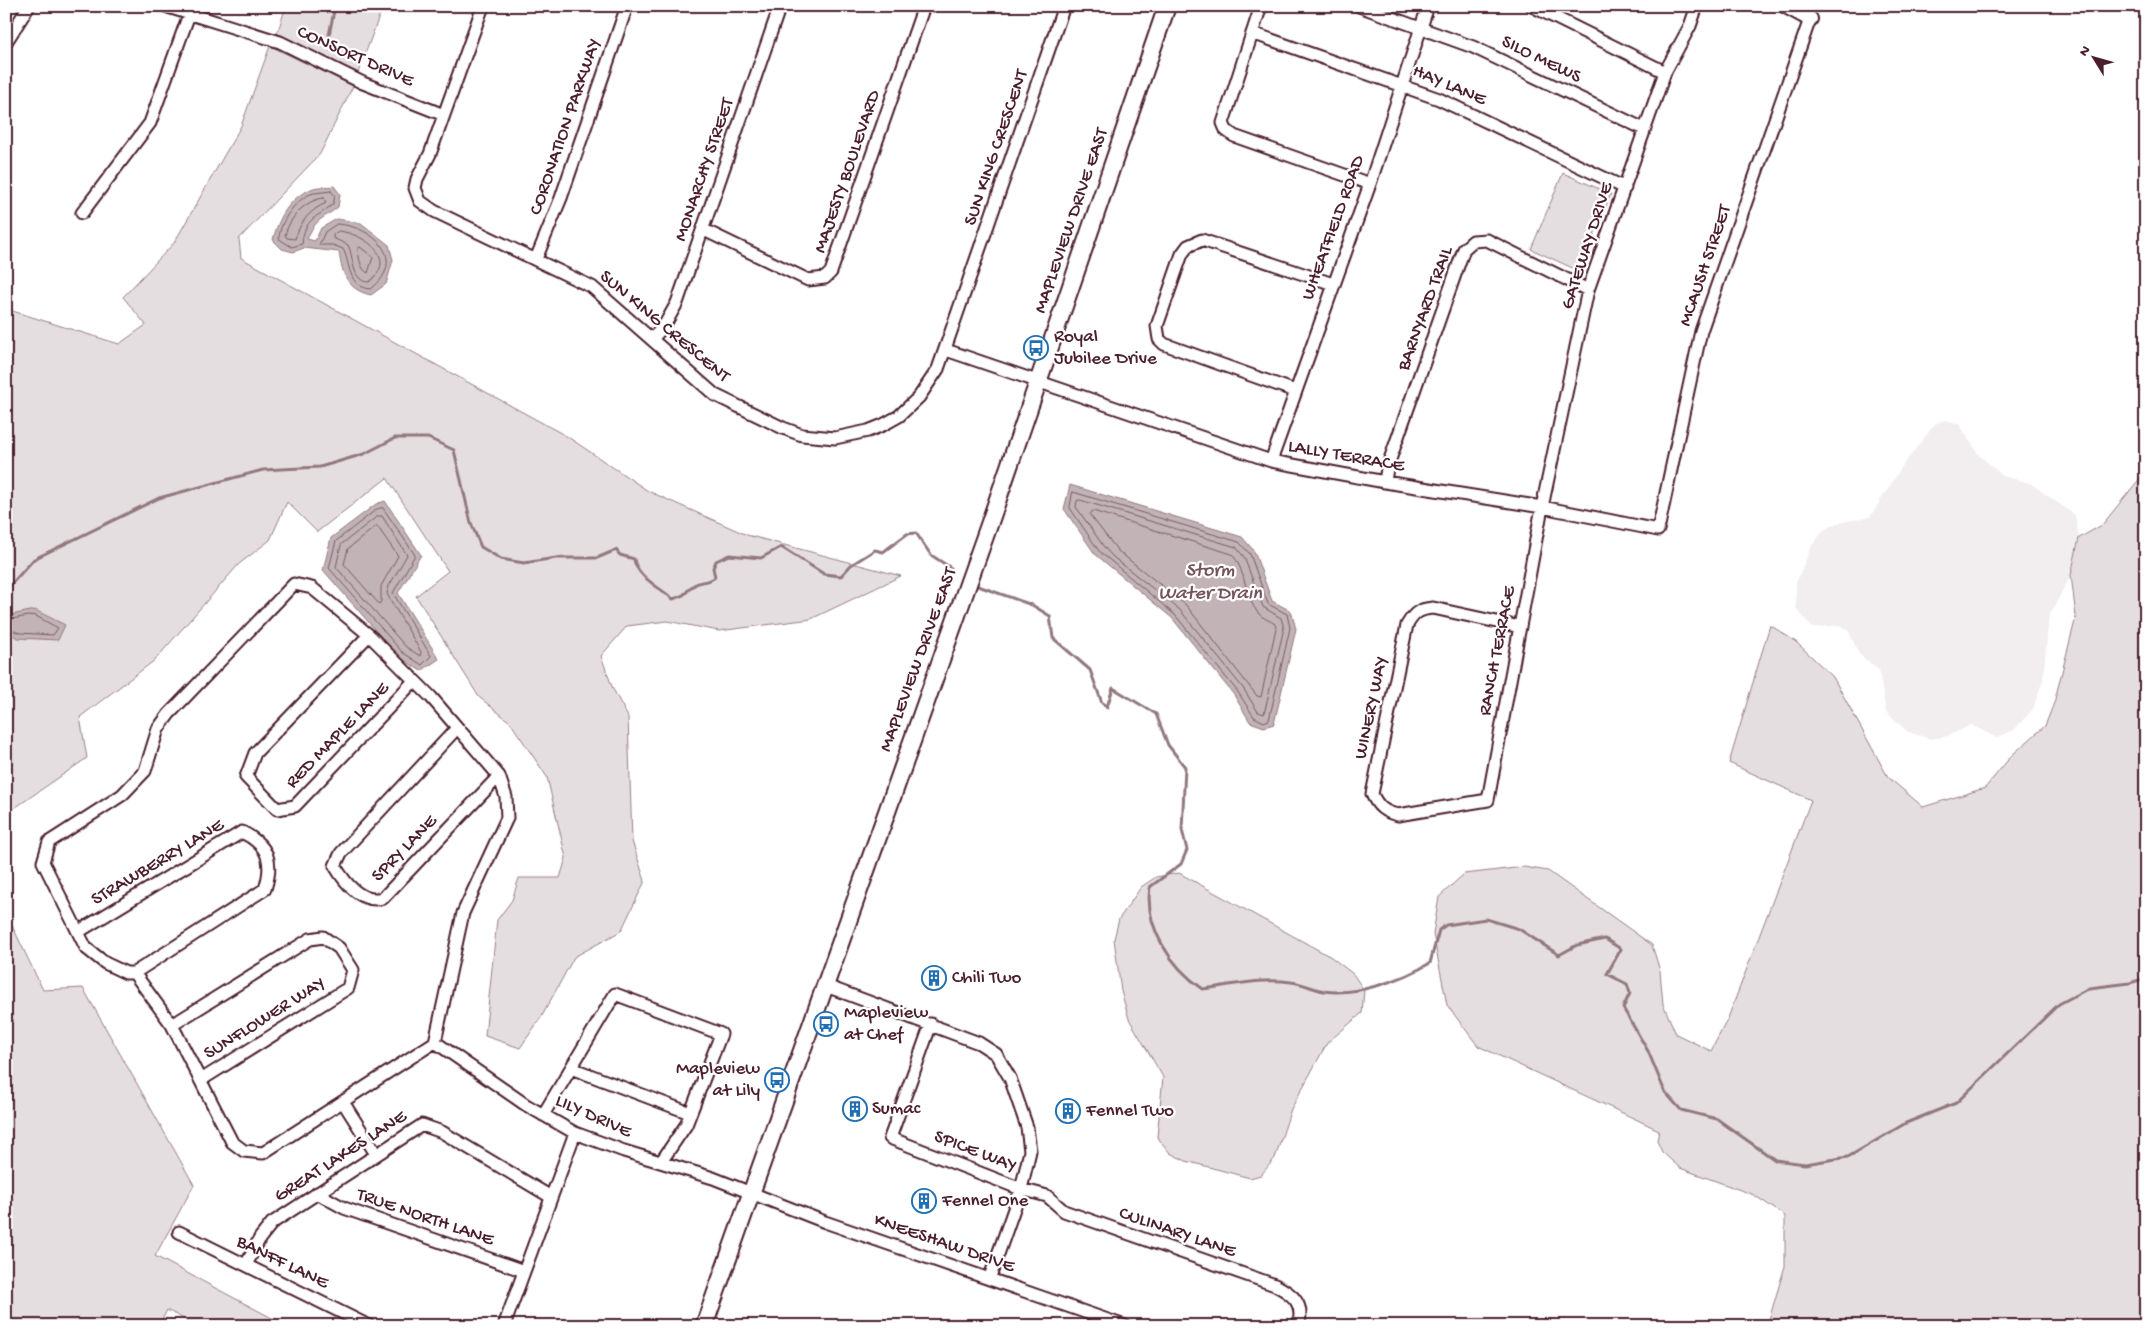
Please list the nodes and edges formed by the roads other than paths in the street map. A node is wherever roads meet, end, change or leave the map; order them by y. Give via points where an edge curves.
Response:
1 (29, 6) edge
2 (165, 6) edge
3 (483, 6) edge
4 (627, 6) edge
5 (780, 6) edge
6 (924, 6) edge
7 (1064, 6) edge
8 (1167, 6) edge
9 (1261, 6) edge
10 (1359, 6) edge
11 (1428, 6) edge
12 (1532, 6) edge
13 (1697, 6) edge
14 (1786, 6) edge
15 (191, 10) edge
16 (1810, 19) joint
17 (1420, 28) junction
18 (1252, 33) junction
19 (6, 42) edge
20 (1665, 72) junction
21 (1402, 84) junction
22 (444, 115) junction
23 (1644, 130) junction
24 (1370, 184) junction
25 (1625, 188) junction
26 (82, 213) dead end
27 (704, 230) junction
28 (536, 259) junction
29 (1333, 284) junction
30 (1588, 290) junction
31 (652, 339) junction
32 (946, 350) junction
33 (1037, 382) junction
34 (1295, 391) junction
35 (1271, 461) junction
36 (1385, 482) junction
37 (1542, 507) junction
38 (1658, 530) joint
39 (1520, 627) junction
40 (369, 635) junction
41 (414, 681) junction
42 (457, 728) junction
43 (499, 776) junction
44 (1488, 800) joint
45 (78, 932) junction
46 (134, 973) junction
47 (826, 986) junction
48 (931, 1024) junction
49 (172, 1025) junction
50 (435, 1042) junction
51 (571, 1068) junction
52 (201, 1080) junction
53 (343, 1102) junction
54 (690, 1113) junction
55 (544, 1115) junction
56 (575, 1132) junction
57 (376, 1154) junction
58 (661, 1162) junction
59 (1022, 1189) junction
60 (317, 1193) junction
61 (751, 1195) junction
62 (551, 1197) junction
63 (179, 1232) dead end
64 (246, 1265) junction
65 (524, 1271) junction
66 (990, 1278) junction
67 (369, 1326) edge
68 (504, 1326) edge
69 (704, 1326) edge
70 (1125, 1326) edge
71 (1298, 1326) edge

1 - 19 street
2 - 15 street, CONSORT DRIVE
3 - 22 street
4 - 28 street, CORONATION PARKWAY via 561,198
5 - 27 street, MONARCHY STREET
6 - 27 street, MAJESTY BOULEVARD via 831,272 824,278 808,280
7 - 32 street, SUN KING CRESCENT
8 - 33 main road, MAPLEVIEW DRIVE EAST
9 - 18 street
10 - 17 street, SILO MEWS
11 - 17 street, WHEATFIELD ROAD
12 - 20 street
13 - 20 street, GATEWAY DRIVE
14 - 16 street
15 - 22 street, CONSORT DRIVE via 280,42 363,83
15 - 26 street via 150,124
16 - 38 street, MCAUSH STREET via 1701,331
17 - 21 street, WHEATFIELD ROAD
17 - 23 street, SILO MEWS via 1473,47
18 - 21 street, HAY LANE
18 - 24 street via 1222,123 1226,130 1234,136
20 - 23 street, GATEWAY DRIVE
21 - 24 street, WHEATFIELD ROAD
21 - 25 street, HAY LANE via 1467,111
22 - 28 street, SUN KING CRESCENT via 417,180 415,188 420,201
23 - 25 street, GATEWAY DRIVE
24 - 29 street, WHEATFIELD ROAD
25 - 30 street, GATEWAY DRIVE
27 - 31 street, MONARCHY STREET via 673,312
28 - 31 street, SUN KING CRESCENT via 600,292
29 - 34 street, WHEATFIELD ROAD
29 - 34 street via 1202,240 1188,246 1182,254 1157,326 1159,338 1164,344
30 - 36 street, BARNYARD TRAIL via 1486,240 1473,241 1464,249
30 - 37 street, GATEWAY DRIVE
31 - 32 street, SUN KING CRESCENT via 715,395 783,428 817,437 836,438 868,431 899,416 928,387
32 - 33 street
33 - 35 street, LALLY TERRACE
33 - 47 main road, MAPLEVIEW DRIVE EAST
34 - 35 street, WHEATFIELD ROAD
35 - 36 street, LALLY TERRACE
36 - 37 street, LALLY TERRACE
37 - 38 street, LALLY TERRACE
37 - 39 street, RANCH TERRACE
39 - 44 street, RANCH TERRACE
39 - 44 street, WINERY WAY via 1433,608 1422,609 1413,615 1407,625 1372,794 1386,812 1398,816
40 - 41 street
40 - 41 street, RED MAPLE LANE via 255,753 246,777 277,809 295,806
40 - 45 street via 312,588 294,584 222,657 168,714 158,729 146,771 122,795 49,842 43,862
41 - 42 street
42 - 43 street
42 - 43 street, SPRY LANE via 341,853 335,866 340,876 360,896 374,901 383,898
43 - 50 street via 506,797 507,818 463,913
45 - 46 street via 86,948 106,963 126,973
45 - 46 street, STRAWBERRY LANE via 242,832 256,839 269,858 265,889
46 - 49 street
47 - 48 street
47 - 61 main road, MAPLEVIEW DRIVE EAST
48 - 59 street via 980,1043 996,1054 1010,1078 1027,1127 1030,1151
48 - 59 street, SPICE WAY via 890,1138
49 - 52 street
49 - 52 street, SUNFLOWER WAY via 310,939 323,937 340,948 353,970 348,988
50 - 53 street
50 - 55 street, LILY DRIVE
51 - 54 street
51 - 54 street via 615,994 633,1000 721,1034
51 - 55 street
52 - 53 street via 232,1142 244,1151 263,1153
53 - 57 street
54 - 58 street
55 - 56 street, LILY DRIVE
56 - 58 street, LILY DRIVE
56 - 62 street
57 - 60 street, GREAT LAKES LANE
57 - 62 street, GREAT LAKES LANE via 416,1126 428,1126
58 - 61 street, LILY DRIVE via 713,1178
59 - 66 street
59 - 71 street, CULINARY LANE via 1047,1196 1064,1211 1275,1285 1291,1294 1300,1306
60 - 64 street, GREAT LAKES LANE via 266,1228
60 - 65 street, TRUE NORTH LANE via 344,1208
61 - 66 street, KNEESHAW DRIVE
61 - 69 main road, MAPLEVIEW DRIVE EAST
62 - 65 street
63 - 64 street, BANFF LANE
64 - 67 street, BANFF LANE
65 - 68 street
66 - 70 street, KNEESHAW DRIVE

